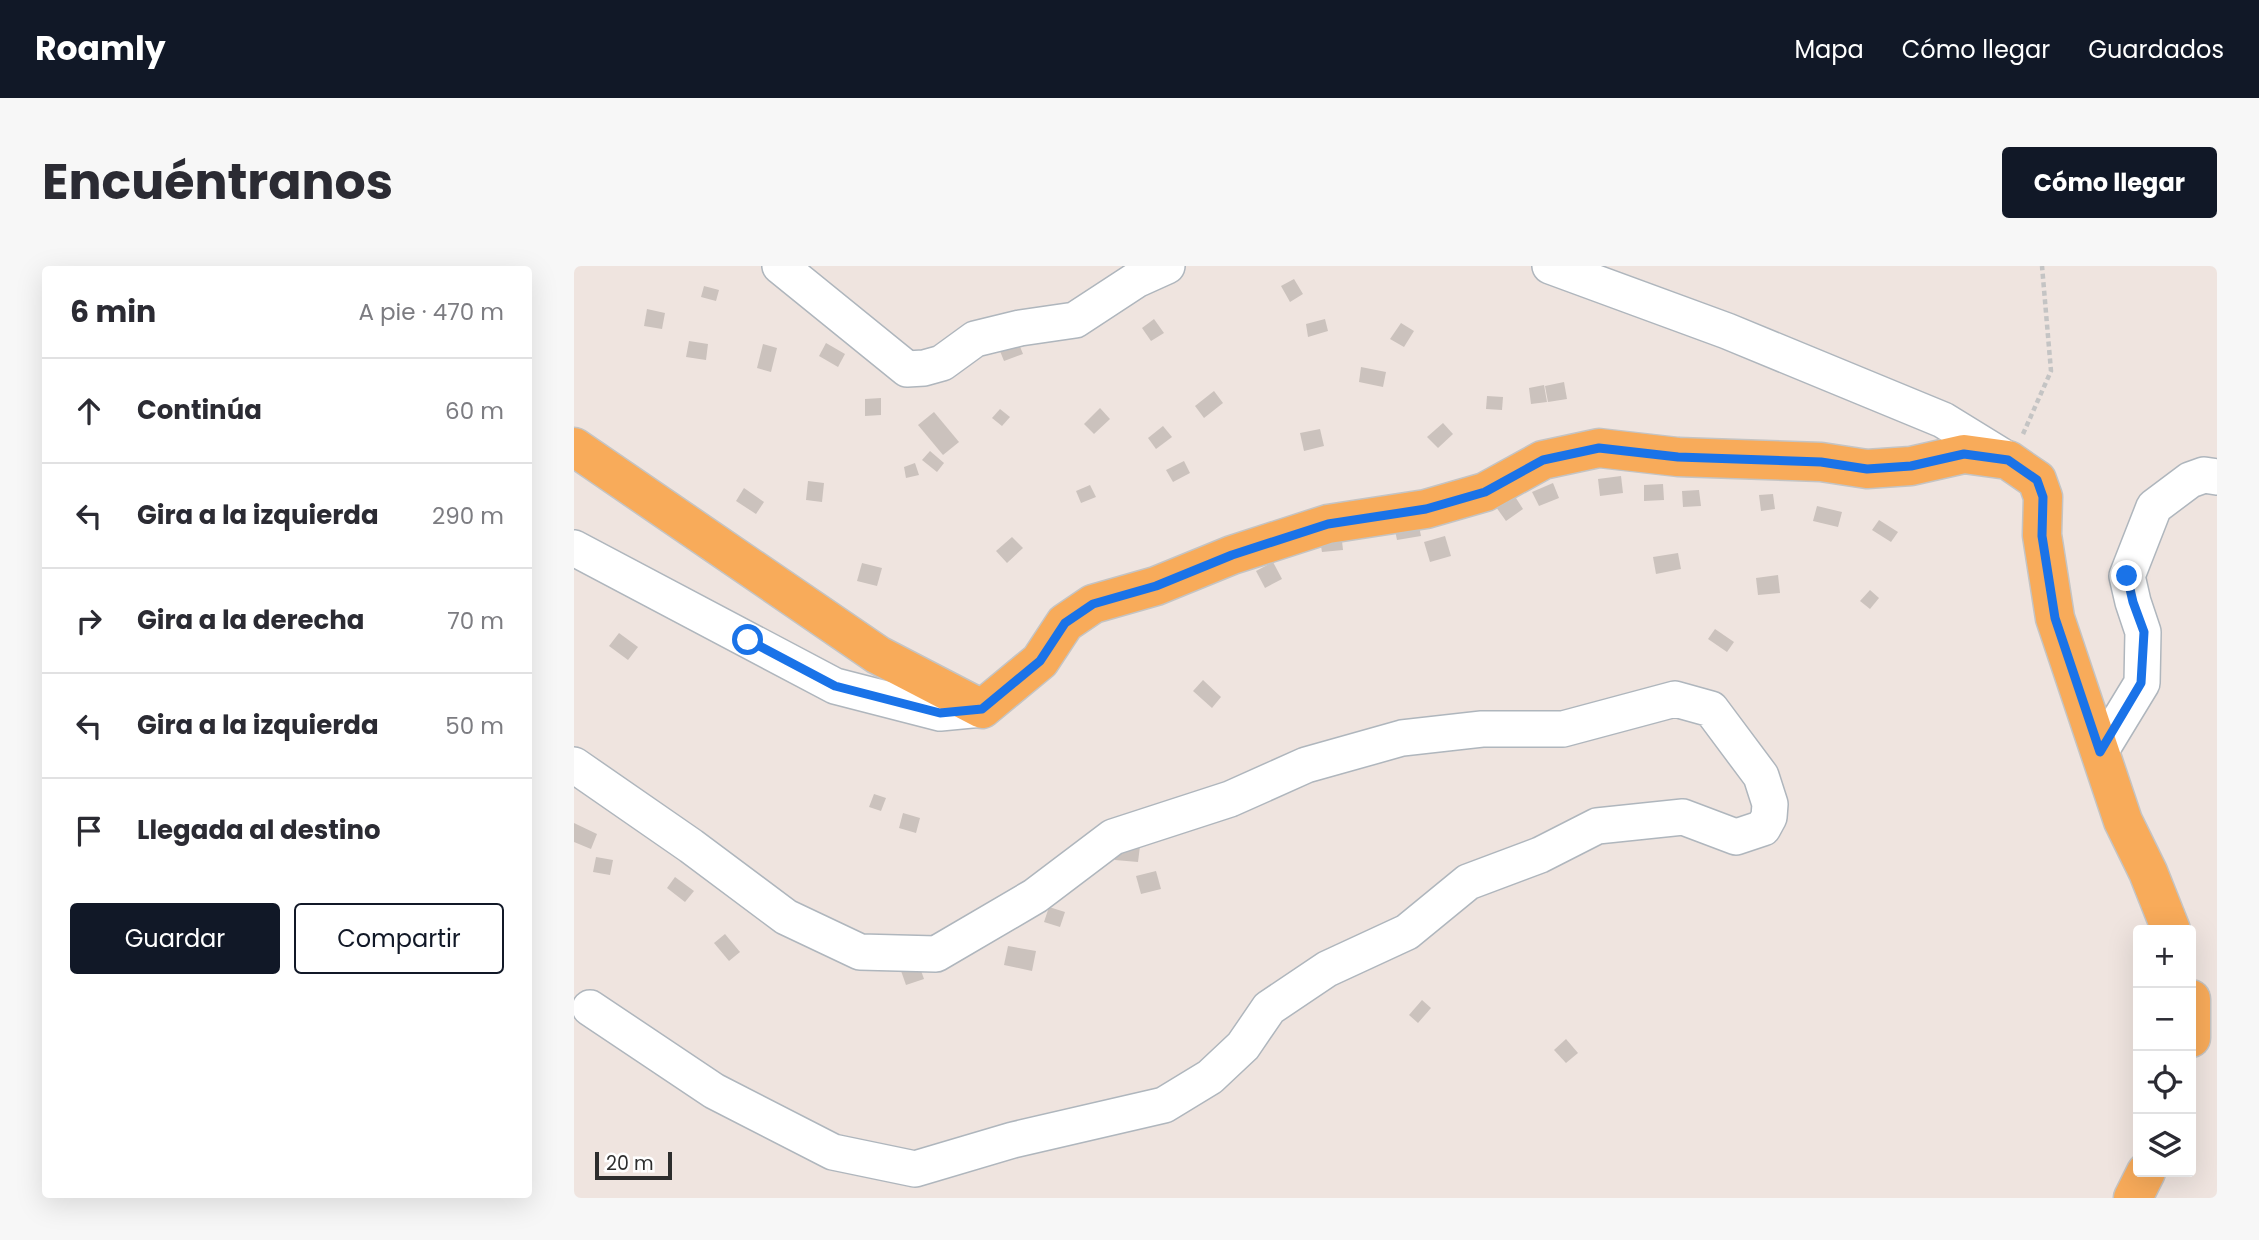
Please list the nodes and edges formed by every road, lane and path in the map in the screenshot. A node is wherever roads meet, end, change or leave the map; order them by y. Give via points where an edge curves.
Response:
1 (780, 266) edge
2 (1167, 266) edge
3 (1550, 266) edge
4 (2042, 266) edge
5 (574, 447) edge
6 (2008, 460) junction
7 (2217, 477) edge
8 (574, 548) edge
9 (982, 709) junction
10 (2100, 752) junction
11 (574, 765) edge
12 (2169, 925) edge
13 (590, 1009) dead end
14 (2144, 1177) edge
15 (2133, 1198) edge

1 - 2 street via 907,369 942,363 975,340 1075,320 1136,280
3 - 6 street via 1727,331 1943,419
4 - 6 path via 2051,370
5 - 9 main road via 878,655
6 - 9 main road via 1964,454 1911,466 1867,469 1599,448 1543,460 1485,492 1426,509 1328,524 1093,604 1065,623 1040,661
6 - 10 main road via 2037,480 2043,497 2042,536 2055,618
7 - 10 street via 2190,480 2154,506 2127,576 2144,632 2141,683
8 - 9 street via 835,686 940,713
10 - 12 main road via 2123,821
11 - 13 street via 786,917 860,952 936,954 1035,896 1113,836 1230,799 1306,765 1402,738 1482,729 1563,729 1675,699 1711,709 1760,776 1770,804 1763,828 1736,837 1684,817 1597,826 1540,855 1468,882 1407,932 1327,969 1269,1008 1242,1046 1210,1077 1164,1105 915,1168 833,1152 714,1091
14 - 15 main road

